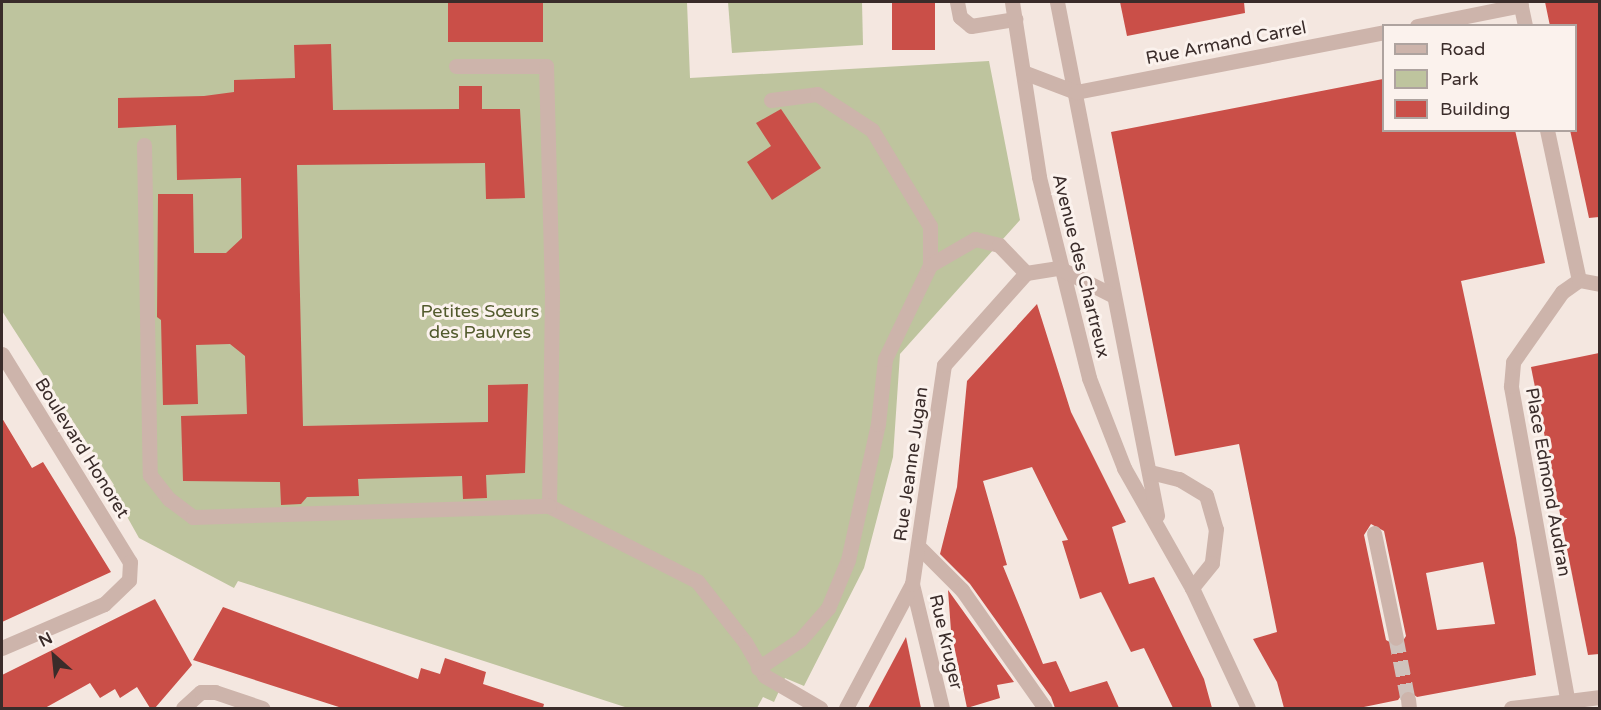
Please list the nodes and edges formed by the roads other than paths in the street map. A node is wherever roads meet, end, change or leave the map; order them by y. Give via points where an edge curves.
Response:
1 (957, 2) edge
2 (1012, 2) edge
3 (1057, 2) edge
4 (1520, 3) edge
5 (1015, 20) junction
6 (1426, 24) edge
7 (1525, 24) edge
8 (1382, 32) edge
9 (456, 66) dead end
10 (1023, 72) junction
11 (1076, 92) junction
12 (771, 100) dead end
13 (1547, 132) edge
14 (144, 145) dead end
15 (930, 265) junction
16 (1059, 268) junction
17 (1026, 273) junction
18 (1579, 280) junction
19 (1599, 284) edge
20 (1112, 295) junction
21 (2, 354) edge
22 (1150, 472) junction
23 (549, 506) junction
24 (1159, 524) junction
25 (1374, 532) dead end
26 (919, 547) junction
27 (912, 584) junction
28 (1192, 588) junction
29 (1396, 638) tunnel mouth
30 (2, 648) edge
31 (758, 668) junction
32 (1599, 697) edge
33 (1567, 698) junction
34 (183, 708) edge
35 (262, 708) edge
36 (820, 708) edge
37 (846, 708) edge
38 (942, 708) edge
39 (1045, 708) edge
40 (1248, 708) edge
41 (1511, 708) edge

1 - 5 street via 960,17 971,26
2 - 5 street, Avenue des Chartreux
3 - 11 street, Avenue des Chartreux
4 - 6 street
4 - 7 street
5 - 10 street, Avenue des Chartreux
8 - 11 street, Rue Armand Carrel
9 - 23 street via 546,66 552,293
10 - 11 street
10 - 16 street, Avenue des Chartreux
11 - 20 street, Avenue des Chartreux
12 - 15 street via 817,94 872,130 930,226
13 - 18 street
14 - 23 street via 150,475 169,499 193,517
15 - 17 street via 975,239 999,244
15 - 31 street via 885,359 878,424 848,560 828,608 800,640
16 - 17 street
16 - 20 street
16 - 24 street, Avenue des Chartreux via 1093,388 1124,468
17 - 26 street, Rue Jeanne Jugan via 945,365
18 - 19 street
18 - 33 street, Place Edmond Audran via 1562,292 1513,362 1510,386
20 - 22 street, Avenue des Chartreux
21 - 30 street, Boulevard Honoret via 130,562 129,580 104,604
22 - 24 street, Avenue des Chartreux
22 - 28 street via 1179,479 1206,495 1216,529 1212,563
23 - 31 street via 697,581 745,642
24 - 28 street, Avenue des Chartreux
25 - 29 street
26 - 27 street, Rue Jeanne Jugan
26 - 39 street via 962,590
27 - 37 street, Rue Jeanne Jugan
27 - 38 street, Rue Kruger
28 - 40 street, Avenue des Chartreux
31 - 36 street via 780,688
32 - 33 street
33 - 41 street
34 - 35 street via 201,692 214,692

